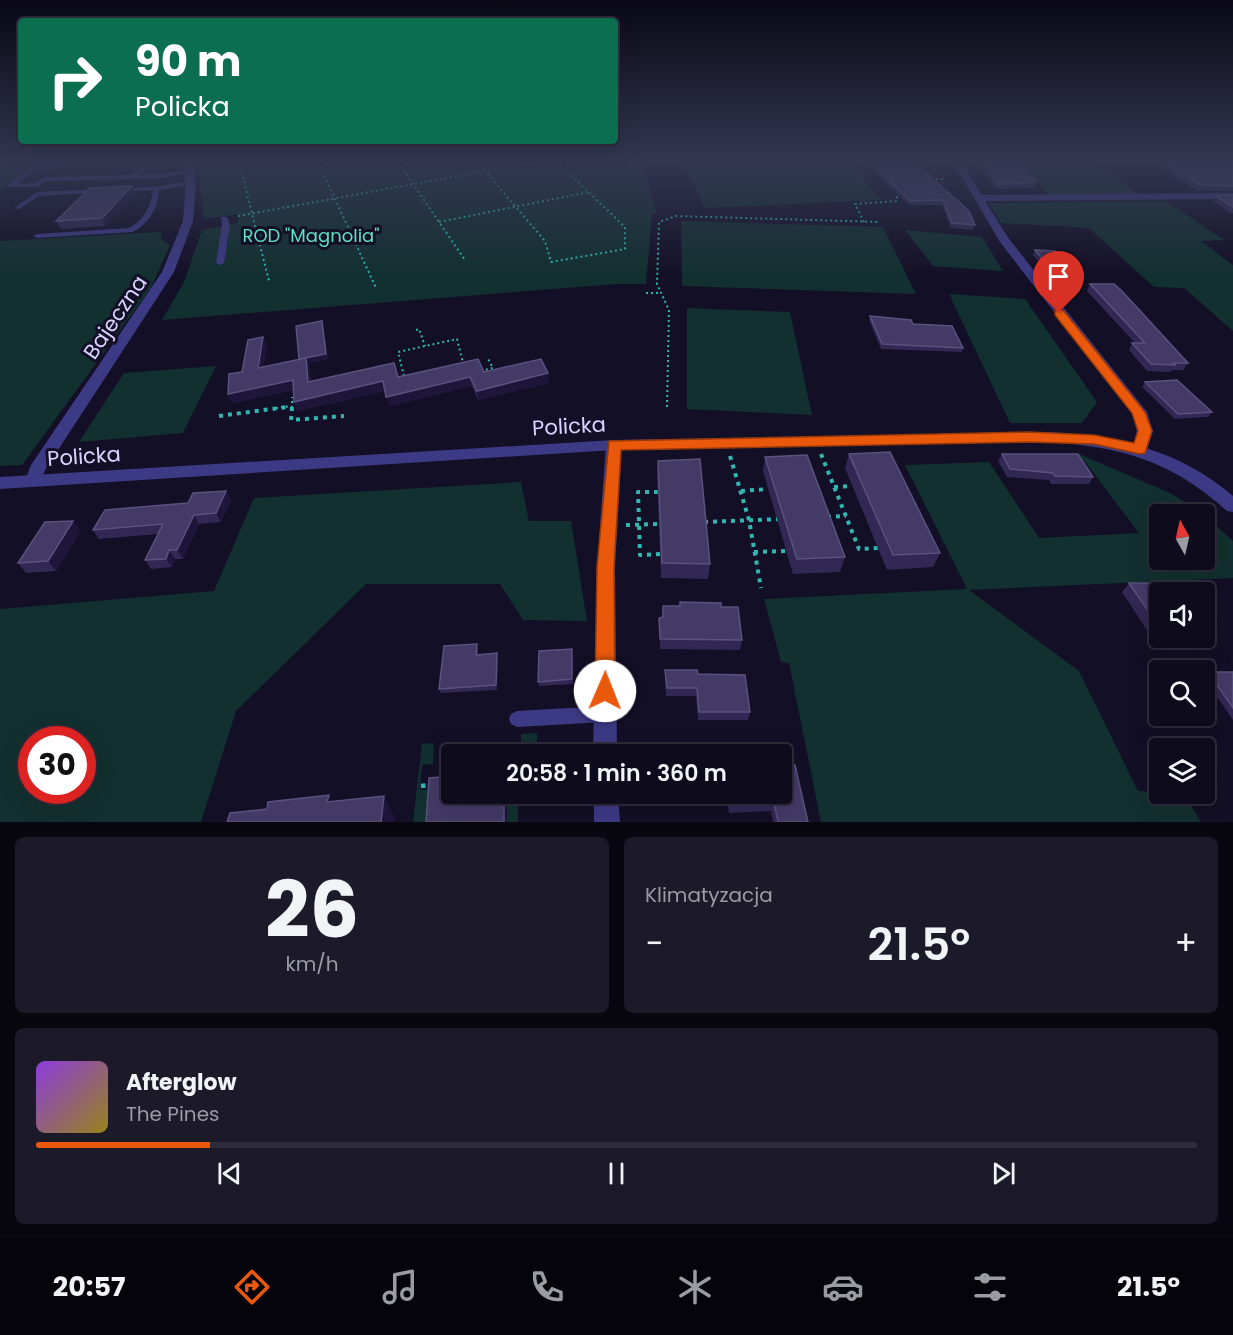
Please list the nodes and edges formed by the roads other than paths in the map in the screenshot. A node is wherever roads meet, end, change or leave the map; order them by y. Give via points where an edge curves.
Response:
1 (28, 200) edge
2 (155, 200) edge
3 (188, 200) edge
4 (980, 200) edge
5 (17, 208) dead end
6 (224, 219) dead end
7 (37, 236) dead end
8 (219, 263) dead end
9 (614, 445) junction
10 (1140, 449) junction
11 (33, 481) junction
12 (0, 483) edge
13 (1233, 506) edge
14 (604, 714) junction
15 (517, 719) dead end
16 (605, 744) edge
17 (606, 804) edge
18 (607, 822) edge

1 - 5 lane
2 - 7 lane via 135,229
3 - 11 street, Bajeczna via 186,228 168,272 37,469
4 - 10 street via 1030,275 1138,412 1145,431
6 - 8 lane
9 - 10 street, Policka via 1029,437 1094,439
9 - 11 street, Policka
9 - 14 street via 606,567
10 - 13 street, Policka via 1189,472
11 - 12 street, Policka
14 - 15 lane
14 - 16 street
17 - 18 street

